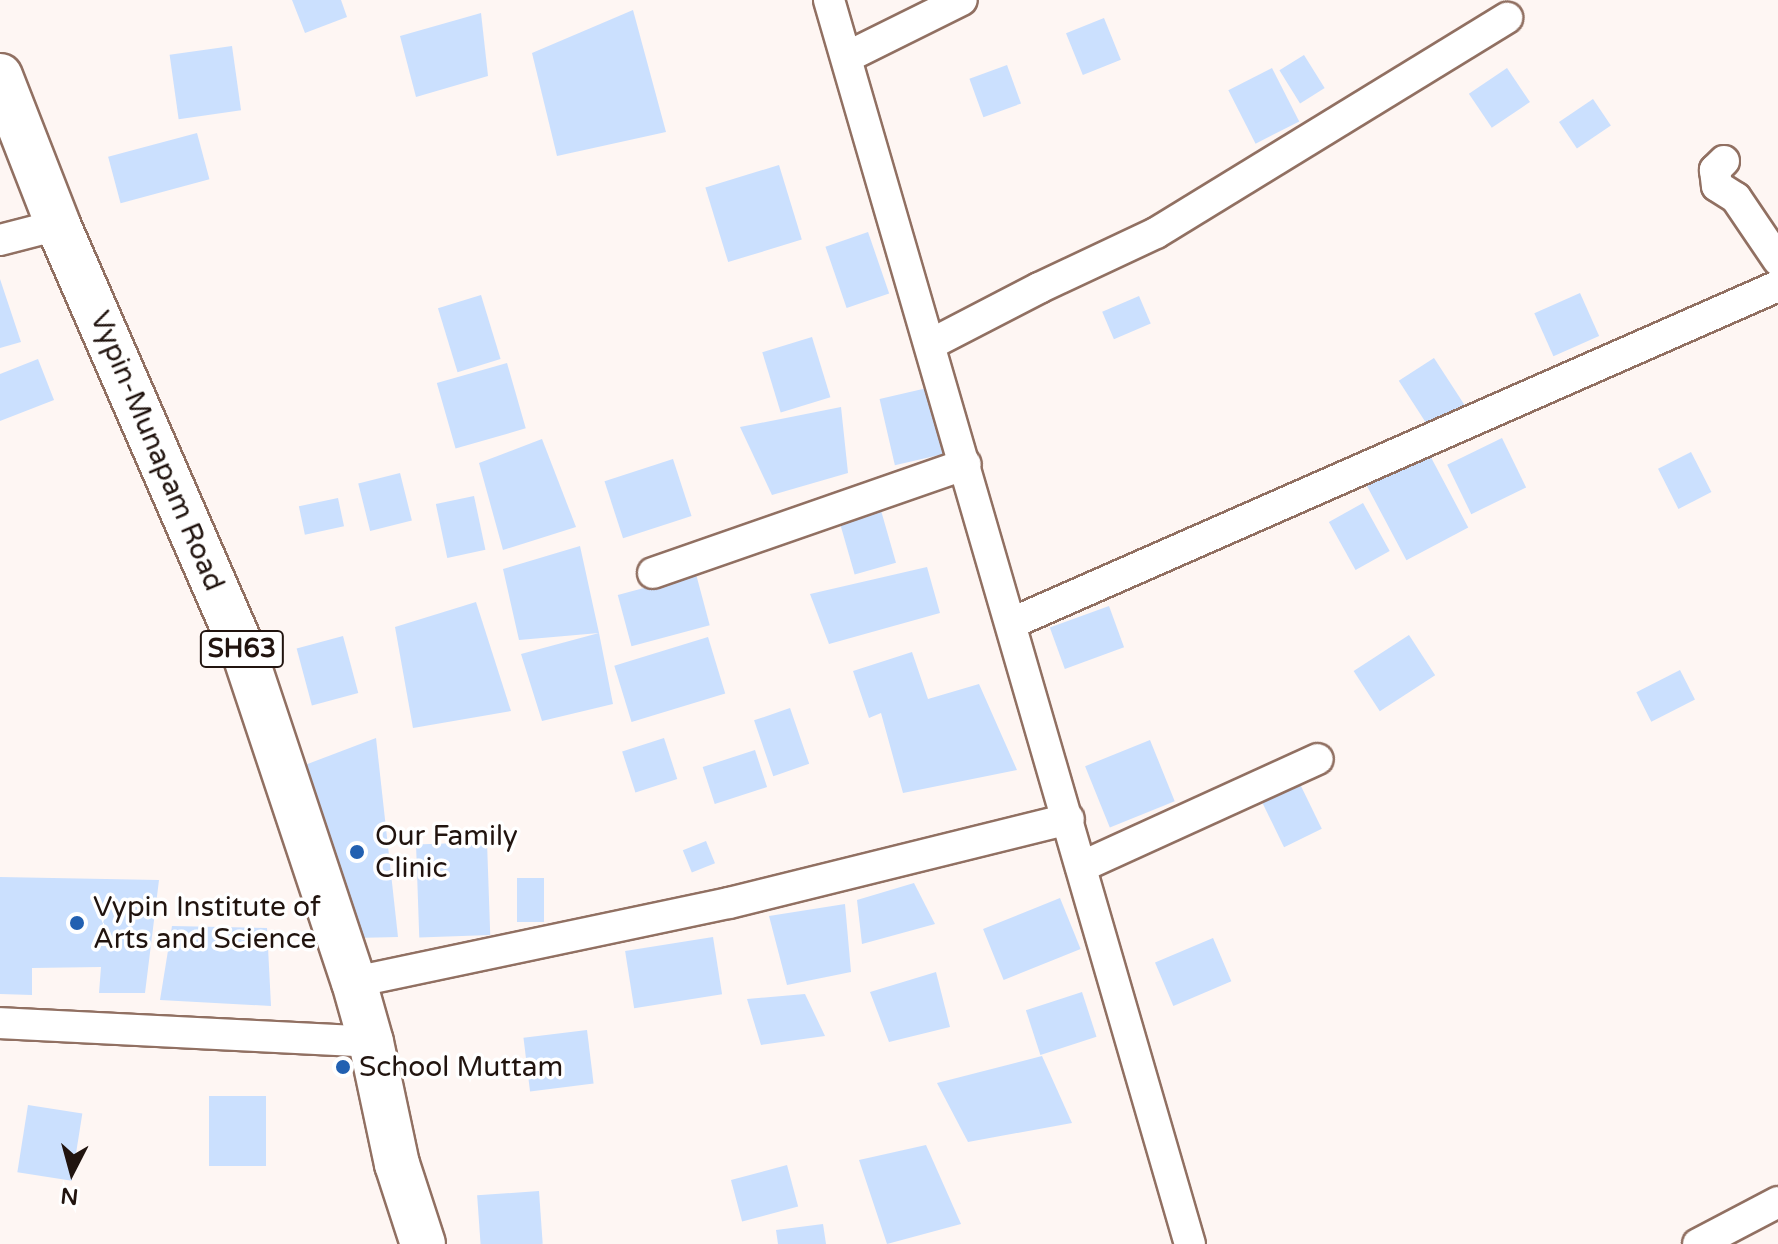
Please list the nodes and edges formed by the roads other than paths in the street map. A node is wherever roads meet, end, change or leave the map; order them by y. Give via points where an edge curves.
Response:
1 (829, 0) edge
2 (962, 0) edge
3 (1507, 18) dead end
4 (847, 57) junction
5 (0, 76) edge
6 (1724, 161) dead end
7 (58, 225) junction
8 (0, 240) edge
9 (1778, 260) edge
10 (1778, 286) edge
11 (931, 344) junction
12 (966, 464) junction
13 (653, 573) dead end
14 (1012, 623) junction
15 (1318, 759) dead end
16 (1069, 819) junction
17 (1081, 867) junction
18 (354, 982) junction
19 (0, 1023) edge
20 (371, 1042) junction
21 (1778, 1202) edge
22 (1717, 1239) edge
23 (423, 1244) edge
24 (1190, 1244) edge

1 - 4 street
2 - 4 street
3 - 11 street via 1156,233
4 - 11 street
5 - 7 main road, Vypin-Munapam Road / SH63
6 - 9 street via 1715,170 1717,186 1736,198
7 - 8 street
7 - 18 main road, Vypin-Munapam Road / SH63 via 245,655
10 - 14 street
11 - 12 street
12 - 13 street
12 - 14 street
14 - 16 street
15 - 17 street
16 - 17 street
16 - 18 street via 729,903
17 - 24 street
18 - 20 main road, Vypin-Munapam Road / SH63
19 - 20 street
20 - 23 main road, Vypin-Munapam Road / SH63 via 397,1164
21 - 22 street

